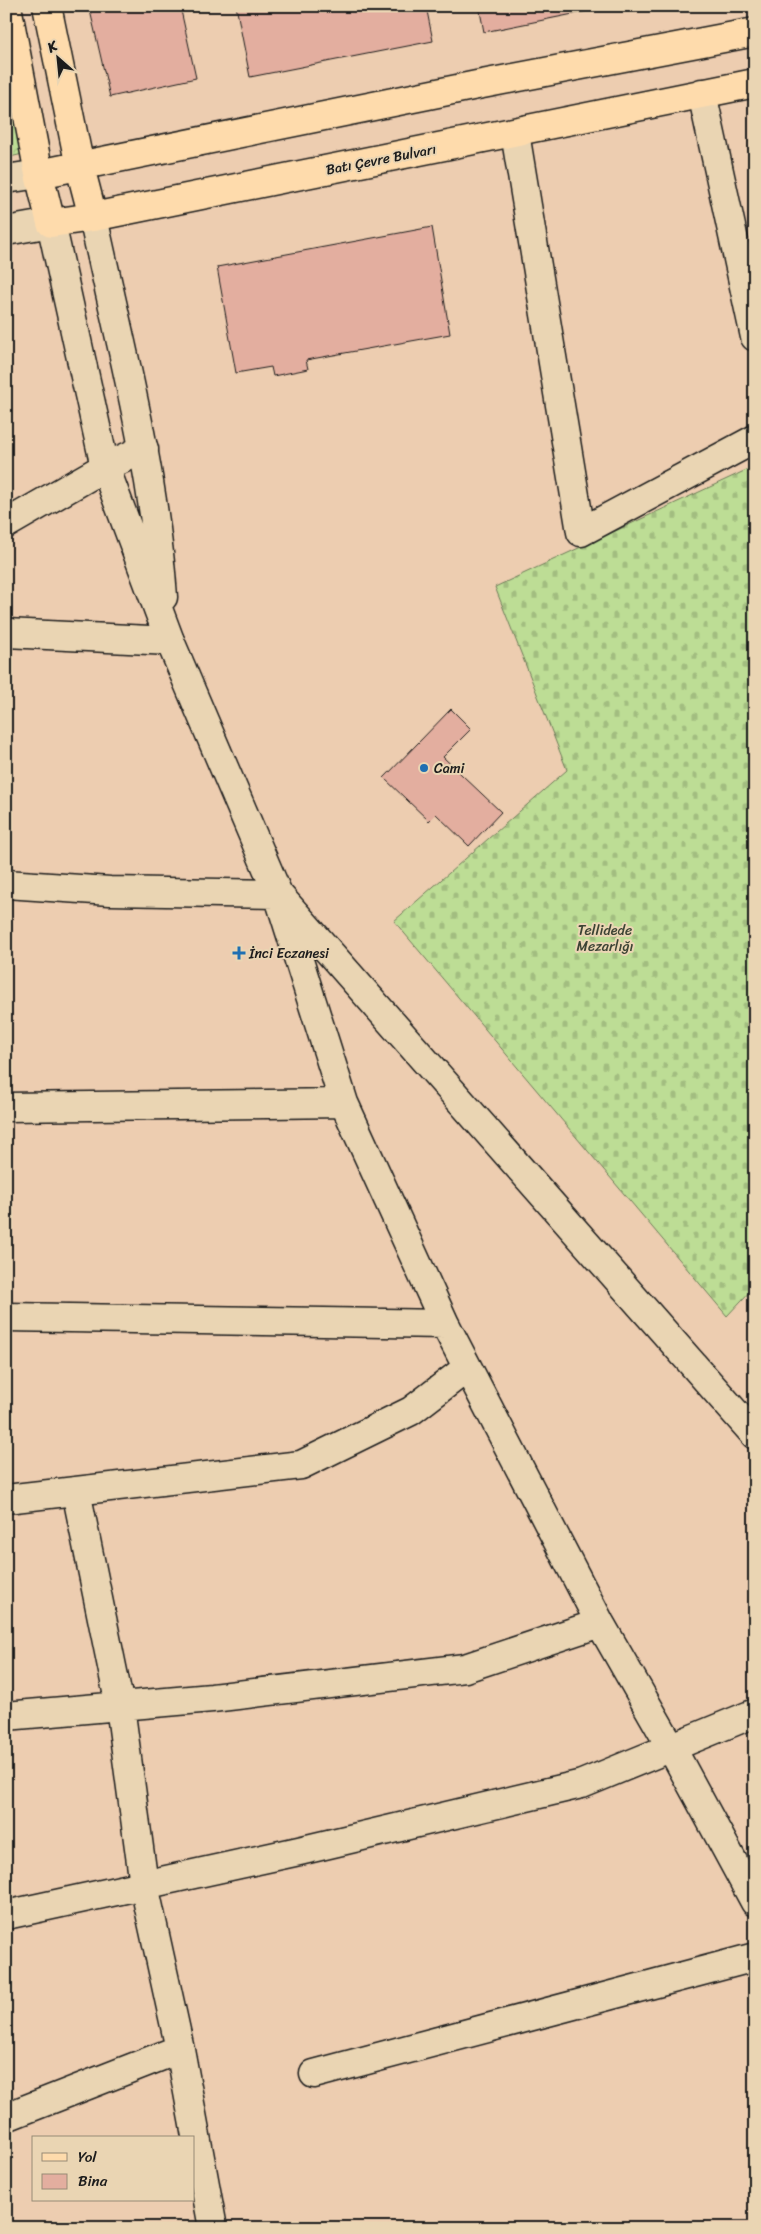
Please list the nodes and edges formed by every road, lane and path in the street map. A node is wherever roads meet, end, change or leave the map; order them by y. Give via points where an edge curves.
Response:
1 (7, 6) edge
2 (47, 6) edge
3 (755, 32) edge
4 (755, 83) edge
5 (702, 93) junction
6 (515, 132) junction
7 (80, 167) junction
8 (39, 174) junction
9 (6, 179) edge
10 (93, 217) junction
11 (51, 223) junction
12 (6, 231) edge
13 (755, 337) edge
14 (755, 439) edge
15 (144, 449) junction
16 (105, 467) junction
17 (6, 524) edge
18 (6, 633) edge
19 (170, 641) junction
20 (6, 884) edge
21 (278, 894) junction
22 (344, 1104) junction
23 (6, 1107) edge
24 (6, 1317) edge
25 (445, 1324) junction
26 (467, 1368) junction
27 (755, 1435) edge
28 (76, 1491) junction
29 (6, 1499) edge
30 (600, 1623) junction
31 (120, 1706) junction
32 (755, 1713) edge
33 (6, 1716) edge
34 (672, 1747) junction
35 (144, 1885) junction
36 (755, 1902) edge
37 (6, 1915) edge
38 (755, 1956) edge
39 (180, 2050) junction
40 (314, 2074) dead end
41 (6, 2116) edge
42 (214, 2228) edge

1 - 8 main road
2 - 7 main road
3 - 7 main road via 477,85
4 - 5 main road, Batı Çevre Bulvarı
5 - 6 main road, Batı Çevre Bulvarı
5 - 13 street
6 - 10 main road, Batı Çevre Bulvarı
6 - 14 street via 581,532
7 - 8 main road
7 - 10 main road
8 - 9 street
8 - 11 main road
10 - 11 main road, Batı Çevre Bulvarı
10 - 15 street
11 - 12 street, Batı Çevre Bulvarı
11 - 16 street
15 - 16 street
15 - 19 street via 159,537
16 - 17 street
16 - 19 street
18 - 19 street
19 - 21 street
20 - 21 street
21 - 22 street
21 - 27 street
22 - 23 street
22 - 25 street
24 - 25 street
25 - 26 street
26 - 28 street via 411,1411 301,1465
26 - 30 street
28 - 29 street
28 - 31 street
30 - 31 street via 465,1668
30 - 34 street
31 - 33 street
31 - 35 street
32 - 34 street
34 - 35 street via 582,1784
34 - 36 street
35 - 37 street
35 - 39 street
38 - 40 street
39 - 41 street
39 - 42 street

